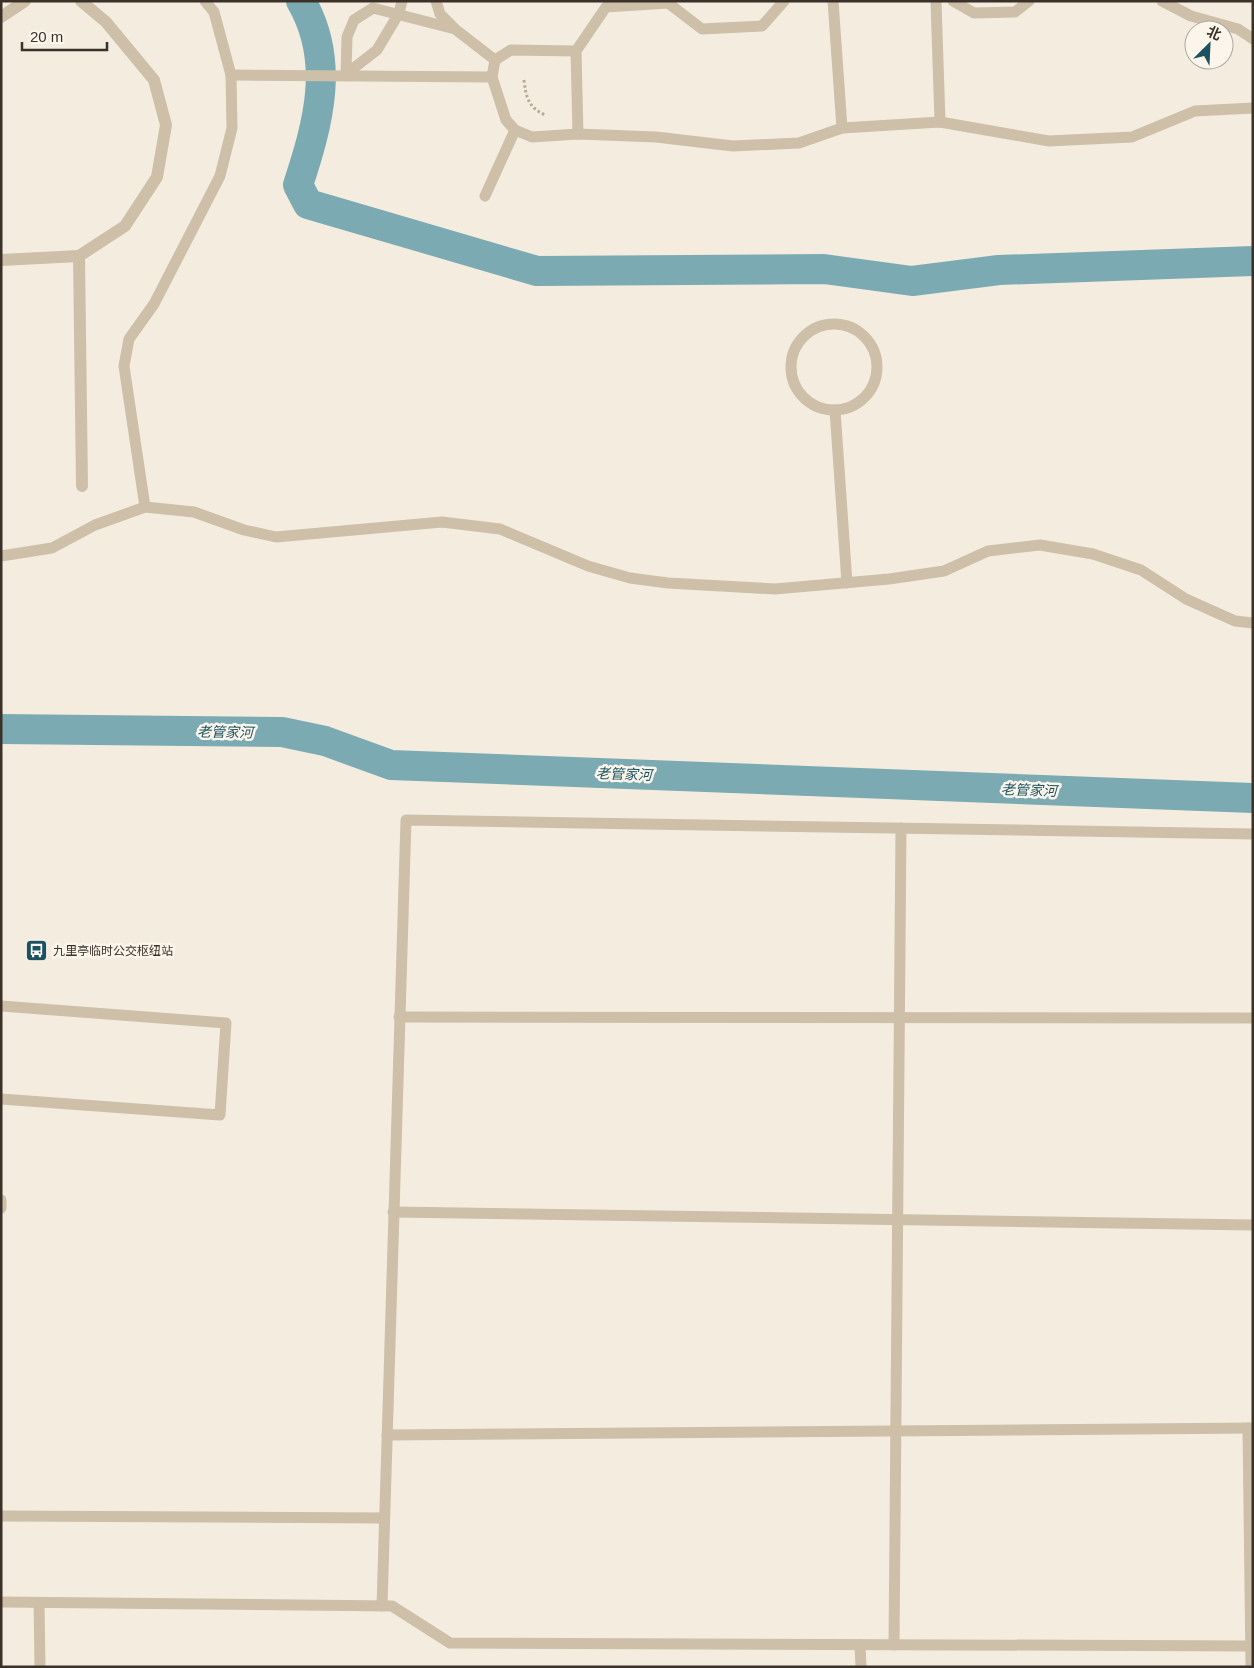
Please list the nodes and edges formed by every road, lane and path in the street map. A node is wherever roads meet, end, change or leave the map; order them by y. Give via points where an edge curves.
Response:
1 (25, 1) edge
2 (81, 1) edge
3 (205, 1) edge
4 (402, 1) edge
5 (436, 1) edge
6 (784, 1) edge
7 (833, 1) edge
8 (936, 1) edge
9 (953, 1) edge
10 (1029, 1) edge
11 (1162, 1) edge
12 (399, 13) junction
13 (1, 17) edge
14 (455, 29) junction
15 (1253, 39) edge
16 (576, 51) junction
17 (495, 60) junction
18 (346, 74) junction
19 (231, 75) junction
20 (492, 77) junction
21 (524, 80) dead end
22 (1253, 108) edge
23 (552, 113) dead end
24 (940, 122) junction
25 (842, 128) junction
26 (515, 130) junction
27 (578, 134) junction
28 (485, 196) dead end
29 (79, 256) junction
30 (1, 260) edge
31 (835, 410) junction
32 (82, 486) dead end
33 (145, 507) junction
34 (1, 556) edge
35 (847, 583) junction
36 (1253, 623) edge
37 (901, 828) junction
38 (1253, 834) edge
39 (1, 1006) edge
40 (399, 1017) junction
41 (899, 1018) junction
42 (1253, 1018) edge
43 (1, 1099) edge
44 (1, 1200) edge
45 (1, 1208) edge
46 (394, 1212) junction
47 (897, 1220) junction
48 (1253, 1225) edge
49 (1251, 1428) edge
50 (896, 1431) junction
51 (387, 1435) junction
52 (1, 1516) edge
53 (384, 1518) junction
54 (1, 1602) edge
55 (40, 1603) junction
56 (1252, 1605) edge
57 (382, 1606) junction
58 (860, 1645) junction
59 (894, 1645) junction
60 (1251, 1646) junction
61 (40, 1667) edge
62 (862, 1667) edge
63 (1251, 1667) edge

1 - 13 street
2 - 29 street via 106,22 154,80 166,124 157,177 125,226
3 - 19 lane via 214,12
4 - 12 lane
5 - 14 lane via 440,14
6 - 16 lane via 762,26 702,29 668,3 606,7
7 - 25 lane
8 - 24 lane
9 - 10 lane via 974,13 1015,12
11 - 15 lane via 1191,16 1238,29
12 - 14 lane
12 - 18 lane via 377,50
12 - 18 lane via 373,8 354,20 347,37
14 - 17 lane
16 - 17 lane via 510,50
16 - 27 lane
17 - 20 lane
18 - 19 lane
18 - 20 lane
19 - 33 lane via 232,128 220,176 154,304 130,339 124,366
20 - 26 lane via 506,120
21 - 23 path via 526,99 534,110 547,116
22 - 24 lane via 1195,111 1132,137 1049,141
24 - 25 lane
25 - 27 lane via 799,143 733,146 656,137
26 - 27 lane via 532,136
26 - 28 lane
29 - 30 street
29 - 32 street
31 - 31 lane via 861,400 873,383 876,363 865,337 840,325 825,325 801,339 794,351 792,378 798,392 808,402
31 - 35 lane
33 - 34 lane via 95,524 52,548
33 - 35 lane via 194,512 244,530 276,537 442,522 500,529 588,566 630,578 775,589
35 - 36 lane via 944,571 988,550 1040,545 1093,554 1141,570 1186,599 1235,621
37 - 38 lane
37 - 40 lane via 406,820
37 - 41 lane
39 - 43 lane via 226,1023 220,1115
40 - 41 lane
40 - 46 lane
41 - 42 lane
41 - 47 lane
44 - 45 lane
46 - 47 lane
46 - 51 lane
47 - 48 lane
47 - 50 lane
49 - 50 lane
49 - 56 lane
50 - 51 lane
50 - 59 lane
51 - 53 lane
52 - 53 lane
53 - 57 lane
54 - 55 lane
55 - 57 lane
55 - 61 lane
56 - 60 lane
57 - 58 lane via 392,1606 450,1643
58 - 59 lane
58 - 62 lane
59 - 60 lane
60 - 63 lane

